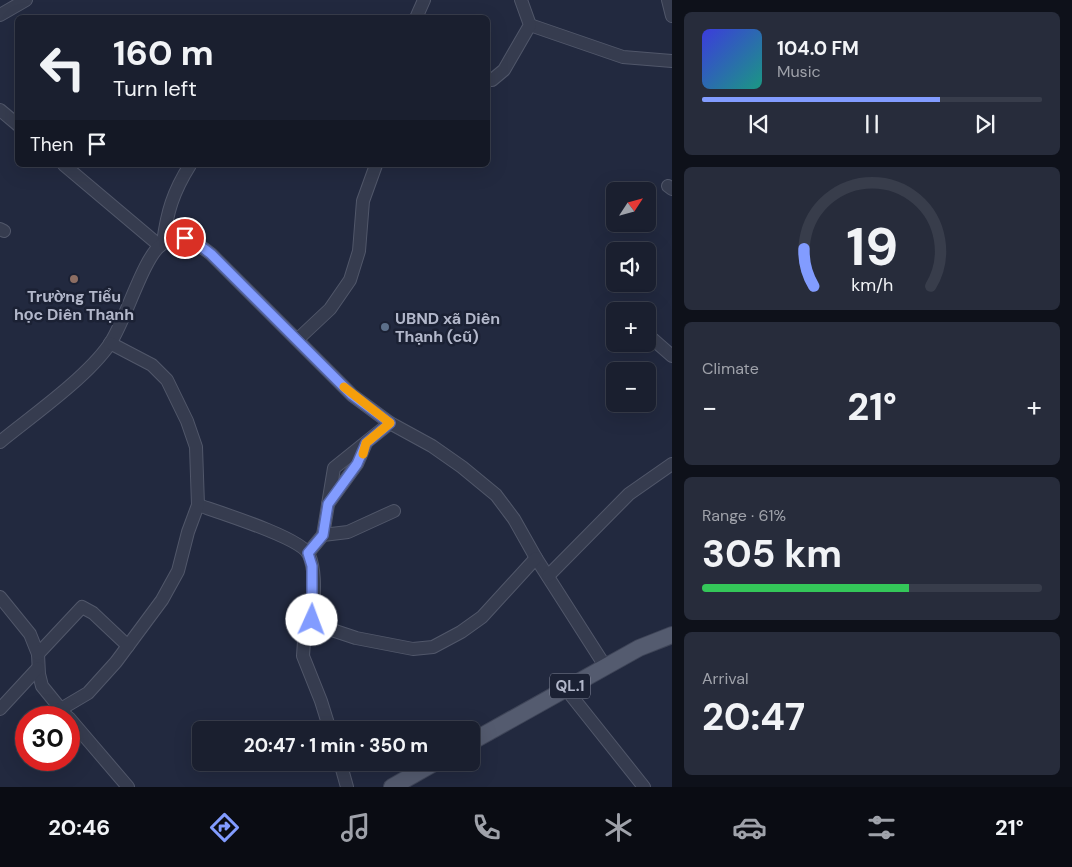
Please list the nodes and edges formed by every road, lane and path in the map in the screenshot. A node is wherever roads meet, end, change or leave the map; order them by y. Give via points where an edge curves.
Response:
1 (26, 0) edge
2 (424, 0) edge
3 (521, 0) edge
4 (668, 0) edge
5 (0, 15) edge
6 (417, 15) edge
7 (672, 16) edge
8 (530, 25) junction
9 (672, 61) edge
10 (490, 80) edge
11 (0, 110) edge
12 (15, 122) edge
13 (66, 167) edge
14 (189, 167) edge
15 (375, 167) edge
16 (161, 244) junction
17 (298, 339) junction
18 (656, 342) edge
19 (110, 344) junction
20 (672, 356) edge
21 (390, 423) junction
22 (0, 442) edge
23 (672, 464) edge
24 (198, 505) junction
25 (394, 512) dead end
26 (323, 535) junction
27 (308, 553) junction
28 (536, 558) junction
29 (548, 576) junction
30 (0, 597) edge
31 (312, 620) junction
32 (672, 635) edge
33 (128, 646) junction
34 (38, 654) junction
35 (605, 666) junction
36 (38, 668) junction
37 (566, 689) junction
38 (59, 706) edge
39 (75, 706) edge
40 (0, 709) edge
41 (327, 721) edge
42 (80, 731) edge
43 (480, 737) edge
44 (343, 771) edge
45 (420, 771) edge
46 (128, 787) edge
47 (347, 787) edge
48 (392, 787) edge
49 (644, 787) edge

1 - 5 street
2 - 6 street
3 - 8 street
4 - 7 street
8 - 9 street via 622,57
8 - 10 street via 504,70
11 - 12 street
13 - 16 street
14 - 16 street via 174,190
15 - 17 street via 363,201 359,251 350,280 330,308
16 - 17 street via 185,238 198,244
16 - 19 street
17 - 21 street via 352,395
18 - 20 street
19 - 22 street via 80,375
19 - 24 street via 152,365 167,380 196,447
21 - 26 street via 334,468
21 - 28 street via 440,451 496,495
23 - 29 street via 630,494
24 - 27 street via 291,540
24 - 33 street via 175,577
25 - 26 street via 348,532
26 - 27 street
27 - 31 street via 312,566
28 - 29 street
28 - 31 street via 482,617 433,647 413,649 356,638
29 - 35 street
30 - 34 street via 25,627
31 - 41 street via 304,641 303,656
32 - 35 main road, QL.1
33 - 34 street via 93,613 82,607
33 - 39 street
34 - 36 street
35 - 37 main road, QL.1
36 - 38 street via 42,686
36 - 40 street
37 - 43 main road, QL.1
37 - 49 street
42 - 46 street
44 - 47 street
45 - 48 main road

